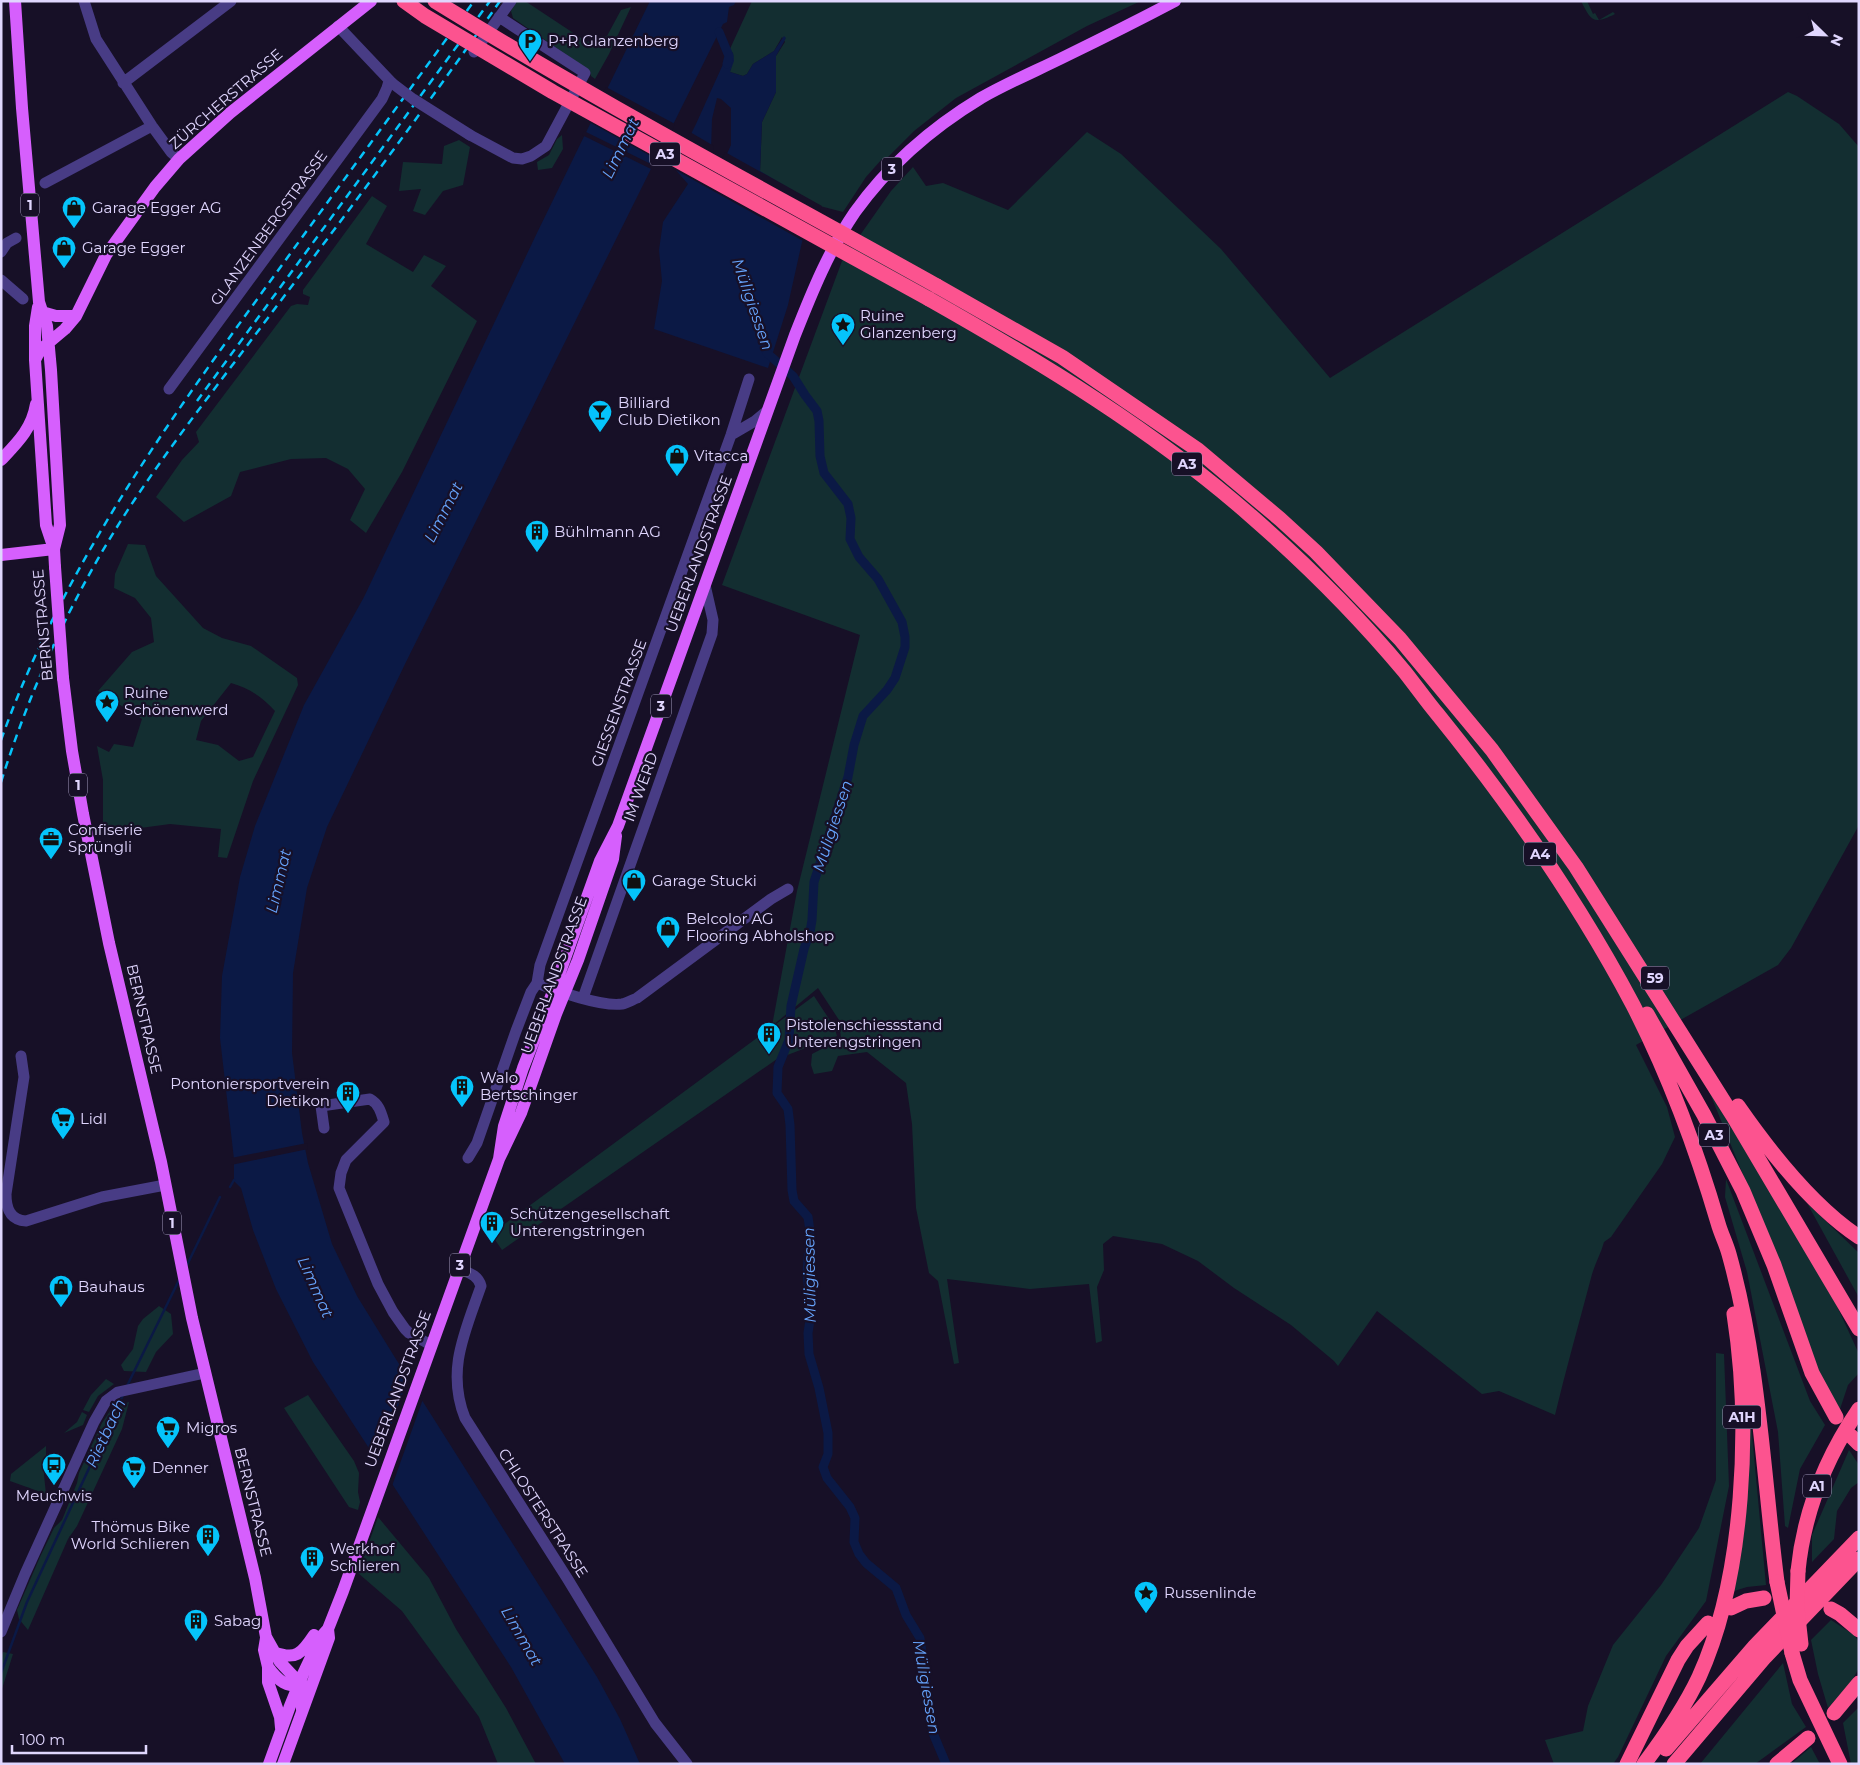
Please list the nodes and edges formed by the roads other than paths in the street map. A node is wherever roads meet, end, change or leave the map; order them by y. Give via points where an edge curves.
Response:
1 (15, 1) edge
2 (84, 1) edge
3 (231, 1) edge
4 (371, 1) edge
5 (404, 1) edge
6 (435, 1) edge
7 (511, 1) edge
8 (1175, 1) edge
9 (499, 17) junction
10 (338, 26) junction
11 (474, 52) dead end
12 (123, 82) junction
13 (390, 82) junction
14 (152, 126) junction
15 (179, 160) junction
16 (45, 183) dead end
17 (16, 238) dead end
18 (1, 252) edge
19 (1, 280) edge
20 (933, 292) junction
21 (23, 299) dead end
22 (40, 307) junction
23 (76, 316) junction
24 (48, 342) junction
25 (35, 360) junction
26 (749, 378) dead end
27 (169, 389) dead end
28 (38, 392) junction
29 (767, 411) junction
30 (731, 435) junction
31 (42, 440) junction
32 (18, 443) junction
33 (56, 449) junction
34 (1, 460) edge
35 (54, 549) junction
36 (1, 555) edge
37 (705, 585) junction
38 (1408, 675) junction
39 (788, 889) dead end
40 (1595, 896) junction
41 (537, 982) junction
42 (559, 991) junction
43 (583, 998) junction
44 (1701, 1049) joint
45 (21, 1056) dead end
46 (324, 1128) dead end
47 (468, 1158) dead end
48 (165, 1185) junction
49 (1720, 1228) junction
50 (1859, 1237) edge
51 (459, 1269) junction
52 (1859, 1329) edge
53 (431, 1345) junction
54 (205, 1373) junction
55 (1859, 1409) edge
56 (1836, 1417) dead end
57 (1859, 1538) edge
58 (1859, 1559) edge
59 (1764, 1598) dead end
60 (1731, 1608) dead end
61 (1831, 1609) dead end
62 (1708, 1624) dead end
63 (328, 1629) junction
64 (1859, 1630) edge
65 (1, 1632) edge
66 (266, 1637) junction
67 (1796, 1648) junction
68 (274, 1652) junction
69 (268, 1667) junction
70 (313, 1682) junction
71 (1859, 1683) edge
72 (298, 1686) junction
73 (302, 1710) junction
74 (1834, 1713) dead end
75 (281, 1730) junction
76 (1808, 1738) dead end
77 (269, 1764) edge
78 (283, 1764) edge
79 (687, 1764) edge
80 (1627, 1764) edge
81 (1644, 1764) edge
82 (1655, 1764) edge
83 (1674, 1764) edge
84 (1777, 1764) edge
85 (1840, 1764) edge

1 - 22 main road, BERNSTRASSE / 1
2 - 12 street via 96,39
3 - 12 street
4 - 10 main road, ZÜRCHERSTRASSE
5 - 20 highway, A3, bridge via 553,92
6 - 20 highway, A3, bridge via 500,42
7 - 9 street
8 - 29 main road, UEBERLANDSTRASSE / 3 via 981,99 948,120 884,177 857,210 817,280
9 - 11 street
9 - 13 street, bridge via 585,73 546,146 531,156 513,158
10 - 13 street
10 - 15 main road, ZÜRCHERSTRASSE via 228,114
12 - 14 street
13 - 27 street, GLANZENBERGSTRASSE via 382,99
14 - 15 street
14 - 16 street
15 - 23 main road, ZÜRCHERSTRASSE via 113,245
17 - 18 street
19 - 21 street
20 - 38 highway, A3 via 1138,427 1214,485 1311,571
20 - 40 highway, A3 via 1062,358 1198,450 1302,538 1370,606 1451,698 1521,789
22 - 23 main road via 56,316
22 - 24 main road, BERNSTRASSE / 1
22 - 25 main road, BERNSTRASSE / 1
23 - 24 main road, ZÜRCHERSTRASSE
24 - 25 main road, ZÜRCHERSTRASSE
24 - 33 main road, BERNSTRASSE / 1
25 - 28 main road, BERNSTRASSE / 1
26 - 30 street, GIESSENSTRASSE
28 - 31 main road, BERNSTRASSE / 1
28 - 32 main road via 34,415
29 - 30 street
29 - 37 main road, UEBERLANDSTRASSE / 3
30 - 41 street, GIESSENSTRASSE via 540,965
31 - 32 main road
31 - 33 main road
31 - 35 main road, BERNSTRASSE / 1 via 46,525
32 - 34 main road
33 - 35 main road, BERNSTRASSE / 1 via 60,525
35 - 36 main road
35 - 48 main road, BERNSTRASSE / 1, bridge via 72,751 109,943
37 - 42 main road, UEBERLANDSTRASSE / 3 via 618,826 600,861
37 - 43 street, IM WERD via 713,620 712,634
38 - 49 highway, A4 via 1531,840 1622,985 1652,1045 1686,1126
38 - 56 highway, A3 via 1424,686 1496,780 1576,895 1631,985 1743,1191 1774,1265 1812,1373
39 - 43 street via 771,898 637,998 621,1004
40 - 44 highway, 59 via 1609,908
40 - 52 highway via 1734,1116
41 - 42 street
41 - 47 street, GIESSENSTRASSE via 516,1031 477,1143
42 - 43 street
42 - 51 main road, UEBERLANDSTRASSE / 3 via 522,1113 499,1159
44 - 50 highway, A3 via 1747,1119 1782,1163 1820,1205
45 - 48 street via 24,1077 6,1199 10,1215 26,1221 102,1197
46 - 53 street via 321,1106 370,1099 380,1110 384,1122 346,1160 339,1188 378,1284 393,1312 409,1334
48 - 54 main road, BERNSTRASSE / 1
49 - 67 highway, A4, bridge via 1733,1269 1753,1368 1777,1582
49 - 81 highway, A1H via 1735,1317 1742,1392 1742,1458 1735,1540 1722,1606 1705,1662 1685,1704
51 - 53 main road, UEBERLANDSTRASSE / 3
51 - 79 street, CHLOSTERSTRASSE via 476,1276 481,1286 456,1368 456,1389 465,1418 568,1578 655,1723
53 - 63 main road, UEBERLANDSTRASSE / 3
54 - 65 street via 118,1392 106,1401
54 - 66 main road, BERNSTRASSE / 1 via 255,1578
55 - 67 highway, A1, bridge via 1835,1447 1815,1490 1802,1536
57 - 82 highway via 1755,1646
58 - 83 highway via 1771,1650
59 - 60 highway
61 - 64 highway
62 - 80 highway via 1678,1660
63 - 68 main road via 314,1635 295,1656
63 - 70 main road, UEBERLANDSTRASSE / 3 via 329,1638
63 - 72 main road, UEBERLANDSTRASSE / 3 via 320,1638
66 - 68 main road, BERNSTRASSE / 1
66 - 69 main road, BERNSTRASSE via 264,1650
67 - 85 highway, A4 via 1800,1680
68 - 72 main road, BERNSTRASSE / 1
69 - 72 main road via 285,1685
69 - 75 main road, BERNSTRASSE via 268,1682
70 - 72 main road
70 - 73 main road, BERNSTRASSE / 3
71 - 74 highway
72 - 73 main road, BERNSTRASSE / 1
72 - 75 main road
73 - 78 main road, BERNSTRASSE / 1
75 - 77 main road
76 - 84 highway

